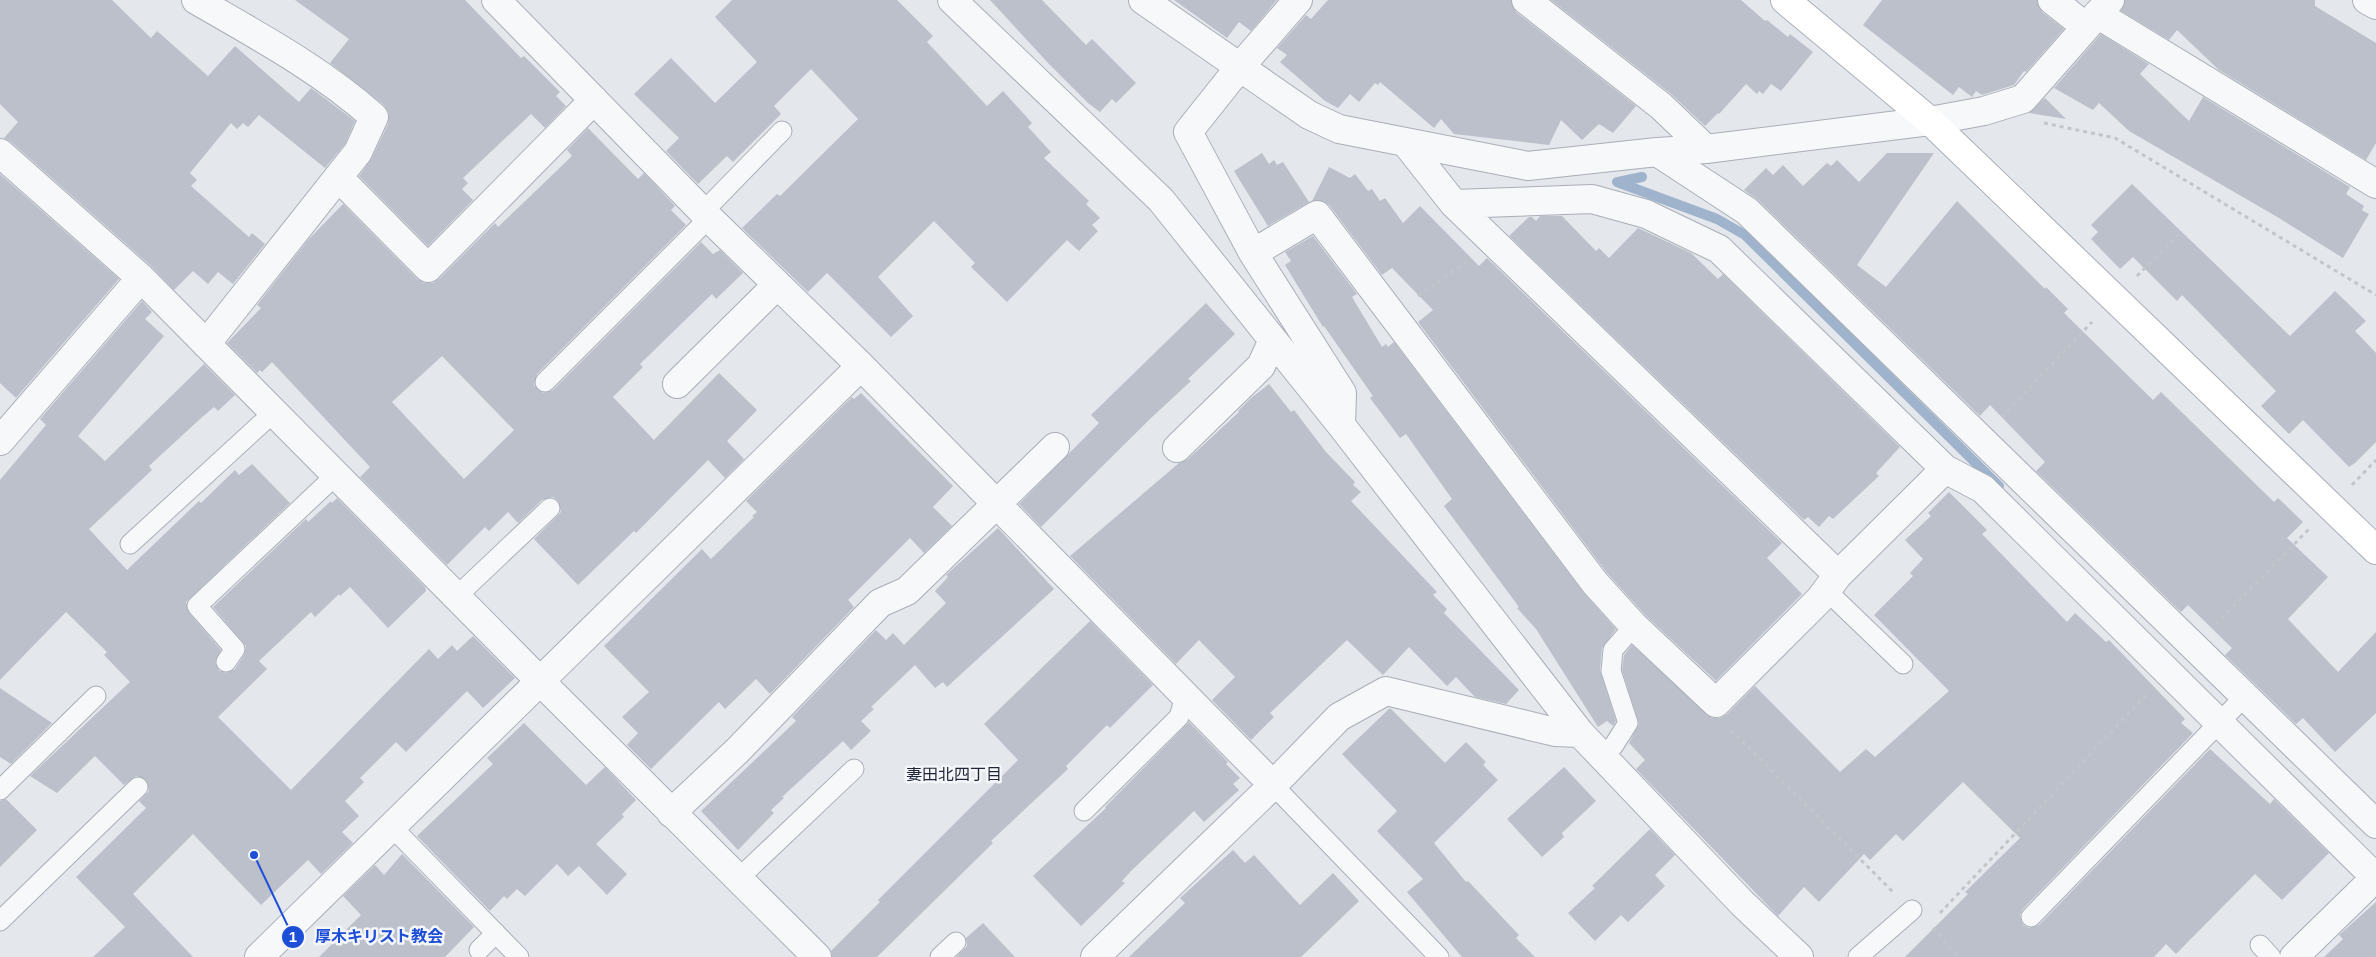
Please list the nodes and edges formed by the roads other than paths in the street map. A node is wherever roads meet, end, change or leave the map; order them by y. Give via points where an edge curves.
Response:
1 (196, 0) edge
2 (496, 0) edge
3 (952, 0) edge
4 (1142, 0) edge
5 (1298, 0) edge
6 (1526, 0) edge
7 (1785, 0) edge
8 (2052, 0) edge
9 (2367, 0) edge
10 (2376, 5) edge
11 (2098, 14) edge
12 (1239, 68) junction
13 (594, 100) junction
14 (1930, 121) junction
15 (782, 131) dead end
16 (1405, 142) junction
17 (1706, 149) junction
18 (1657, 152) junction
19 (0, 153) edge
20 (338, 178) junction
21 (2376, 184) edge
22 (1454, 204) junction
23 (706, 215) junction
24 (1253, 253) junction
25 (141, 278) junction
26 (777, 285) junction
27 (1272, 340) junction
28 (206, 344) junction
29 (861, 366) junction
30 (545, 382) dead end
31 (677, 384) dead end
32 (274, 412) junction
33 (1341, 426) junction
34 (0, 441) edge
35 (1055, 447) dead end
36 (1177, 448) dead end
37 (1945, 469) junction
38 (336, 475) junction
39 (996, 505) junction
40 (550, 508) dead end
41 (130, 544) dead end
42 (2376, 550) edge
43 (1833, 583) junction
44 (456, 597) junction
45 (1634, 626) junction
46 (226, 662) dead end
47 (1903, 664) dead end
48 (539, 680) junction
49 (2246, 695) junction
50 (96, 696) dead end
51 (1185, 697) junction
52 (2218, 722) junction
53 (1580, 732) junction
54 (1602, 757) junction
55 (854, 769) dead end
56 (1273, 785) junction
57 (138, 787) dead end
58 (0, 790) edge
59 (1084, 810) dead end
60 (671, 813) junction
61 (2376, 824) edge
62 (392, 827) junction
63 (2376, 877) edge
64 (738, 879) junction
65 (1912, 910) road end
66 (2031, 917) dead end
67 (0, 921) edge
68 (496, 933) junction
69 (956, 942) dead end
70 (480, 950) dead end
71 (260, 957) edge
72 (519, 957) edge
73 (817, 957) edge
74 (940, 957) edge
75 (1095, 957) edge
76 (1439, 957) edge
77 (1799, 957) edge
78 (1858, 957) edge
79 (2294, 957) edge

1 - 20 street via 304,64 345,91 374,117 358,152
2 - 13 street
3 - 27 street via 1161,200
4 - 12 street
5 - 12 street
6 - 17 street via 1661,106
7 - 14 street
8 - 11 street
9 - 10 street
11 - 14 street via 2023,99 1984,111
11 - 21 street
12 - 16 street via 1339,130
12 - 24 street via 1188,132
13 - 20 street via 428,268
13 - 23 street
14 - 17 street
14 - 42 street
15 - 23 lane
16 - 18 street via 1528,166
16 - 22 street
17 - 18 street
18 - 49 street via 1747,211
19 - 25 street
20 - 28 street
22 - 37 street via 1592,199 1646,214 1719,249
22 - 43 street
23 - 26 street
23 - 30 lane
24 - 33 street via 1342,393
24 - 45 street via 1317,215 1595,583
25 - 28 street
25 - 34 street
26 - 29 street
26 - 31 street
27 - 33 street
27 - 36 street via 1261,366
28 - 32 street
29 - 39 street
29 - 48 street
32 - 38 street
32 - 41 lane
33 - 53 street
35 - 39 street
37 - 43 street
37 - 52 street via 1983,489
38 - 44 street
38 - 46 lane via 198,606 235,649
39 - 51 street
39 - 60 street via 907,591 880,603 737,751
40 - 44 lane
43 - 45 street via 1716,703
43 - 47 lane
44 - 48 street
45 - 54 lane via 1612,650 1611,671 1628,723
48 - 60 street
48 - 62 street
49 - 52 lane
49 - 61 street
50 - 58 lane
51 - 56 street
51 - 59 lane via 1179,717
52 - 63 street
52 - 66 lane
53 - 54 street
53 - 56 street via 1555,732 1386,691 1339,717
54 - 77 street via 1742,903
55 - 64 lane
56 - 75 street
56 - 76 lane
57 - 67 lane
60 - 64 street
62 - 68 lane
62 - 71 street
63 - 79 street
64 - 73 street
65 - 78 lane
68 - 70 lane
68 - 72 lane
69 - 74 lane

